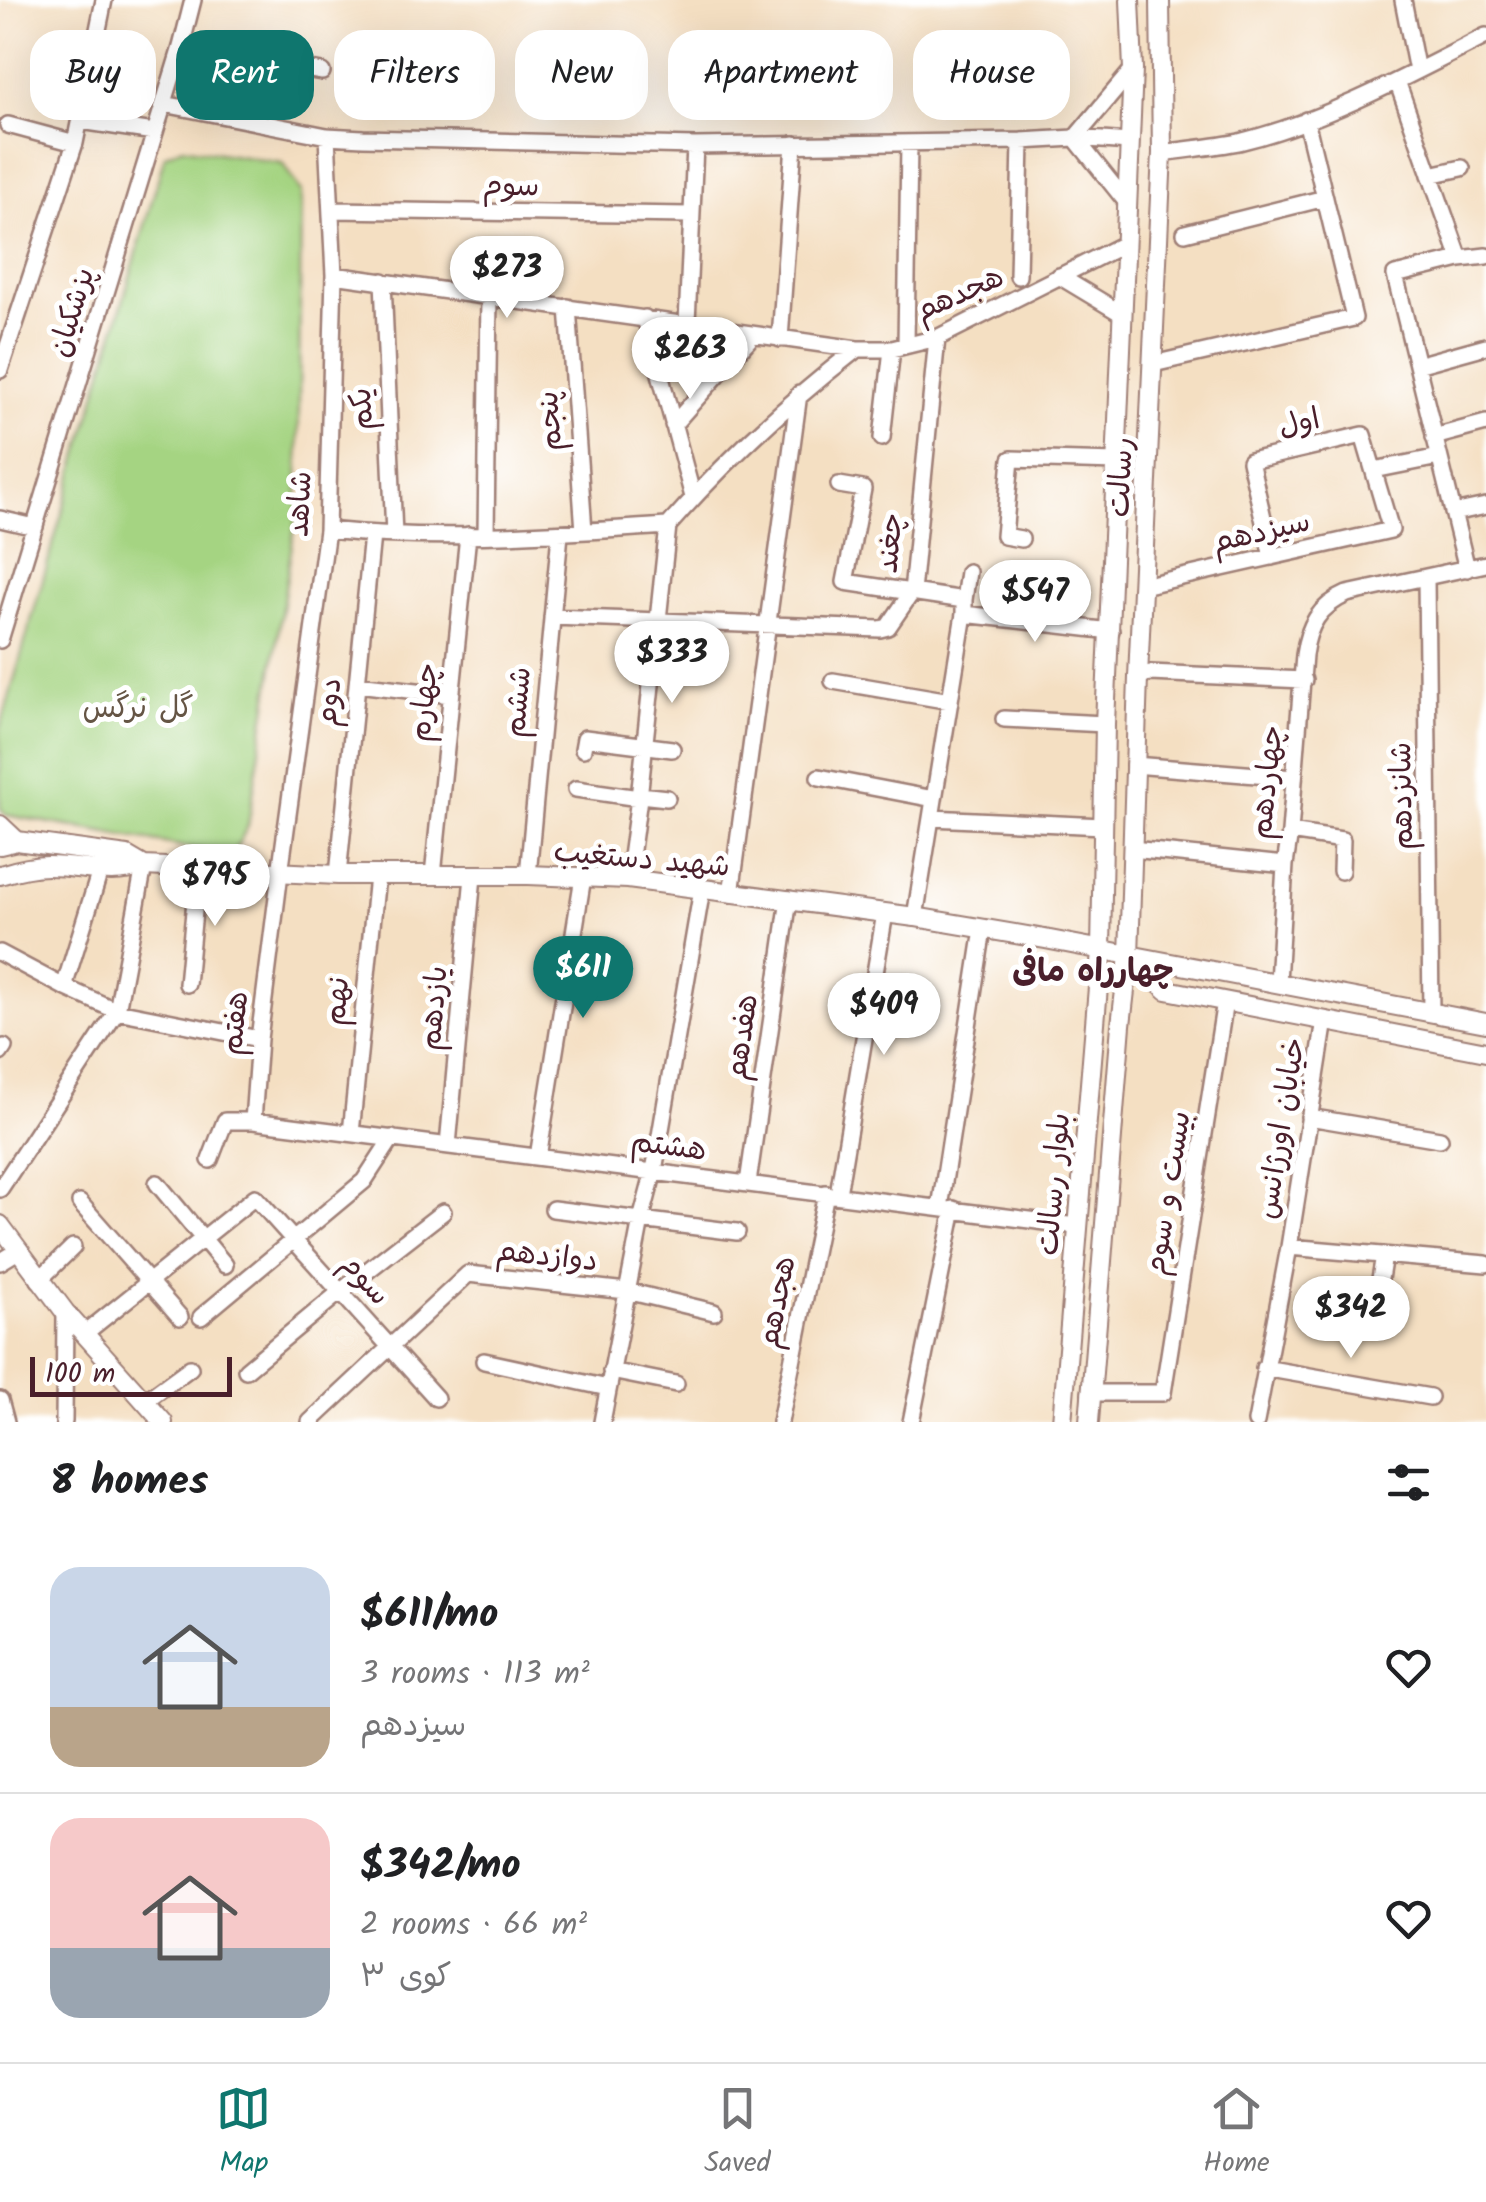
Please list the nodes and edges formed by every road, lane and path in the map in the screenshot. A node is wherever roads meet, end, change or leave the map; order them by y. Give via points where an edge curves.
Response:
1 (104, 0) edge
2 (193, 0) edge
3 (1130, 0) edge
4 (1160, 0) edge
5 (1403, 0) edge
6 (98, 30) edge
7 (185, 30) edge
8 (1486, 36) edge
9 (176, 64) edge
10 (1133, 69) junction
11 (314, 71) edge
12 (1418, 71) junction
13 (322, 72) dead end
14 (1397, 80) junction
15 (164, 104) junction
16 (80, 120) edge
17 (106, 120) edge
18 (1306, 120) junction
19 (8, 125) dead end
20 (154, 132) junction
21 (327, 136) junction
22 (1074, 138) junction
23 (1020, 141) junction
24 (1129, 142) junction
25 (908, 143) junction
26 (74, 144) junction
27 (794, 144) junction
28 (695, 146) junction
29 (1162, 153) junction
30 (1462, 168) dead end
31 (1430, 176) junction
32 (1325, 198) junction
33 (1128, 204) junction
34 (332, 210) junction
35 (690, 215) junction
36 (1185, 233) dead end
37 (1126, 244) junction
38 (1486, 256) edge
39 (1460, 259) junction
40 (334, 274) junction
41 (1018, 276) dead end
42 (1060, 276) junction
43 (383, 282) junction
44 (489, 296) junction
45 (568, 307) junction
46 (1122, 314) junction
47 (645, 318) junction
48 (686, 324) junction
49 (753, 335) junction
50 (780, 338) junction
51 (936, 338) junction
52 (1486, 346) edge
53 (899, 347) junction
54 (857, 349) junction
55 (1153, 364) junction
56 (1416, 365) junction
57 (0, 370) edge
58 (800, 394) junction
59 (1486, 423) edge
60 (673, 425) junction
61 (1434, 437) junction
62 (882, 438) dead end
63 (1439, 457) junction
64 (1117, 462) junction
65 (1374, 470) junction
66 (839, 484) dead end
67 (693, 498) junction
68 (1486, 506) edge
69 (1453, 514) junction
70 (0, 519) edge
71 (668, 526) junction
72 (35, 527) junction
73 (327, 530) junction
74 (584, 531) junction
75 (486, 534) junction
76 (560, 534) junction
77 (372, 535) junction
78 (394, 535) junction
79 (468, 535) junction
80 (1021, 539) dead end
81 (1272, 557) junction
82 (1486, 564) edge
83 (1467, 570) junction
84 (968, 572) dead end
85 (1426, 578) junction
86 (1142, 586) junction
87 (912, 592) junction
88 (964, 607) junction
89 (552, 617) junction
90 (658, 620) junction
91 (768, 626) junction
92 (1110, 630) junction
93 (0, 640) edge
94 (1108, 677) junction
95 (1138, 677) junction
96 (1304, 680) junction
97 (833, 681) dead end
98 (357, 684) junction
99 (451, 695) junction
100 (950, 701) junction
101 (1004, 719) dead end
102 (1105, 724) junction
103 (645, 746) junction
104 (583, 749) dead end
105 (672, 749) dead end
106 (1134, 765) junction
107 (819, 777) dead end
108 (1294, 778) junction
109 (576, 789) dead end
110 (639, 796) junction
111 (667, 798) dead end
112 (934, 799) junction
113 (931, 818) junction
114 (0, 825) edge
115 (1103, 826) junction
116 (1290, 832) junction
117 (9, 843) edge
118 (1132, 850) junction
119 (1285, 864) junction
120 (144, 866) junction
121 (100, 870) junction
122 (198, 870) junction
123 (1342, 871) dead end
124 (280, 873) junction
125 (433, 874) junction
126 (528, 874) junction
127 (0, 875) edge
128 (338, 875) junction
129 (377, 876) junction
130 (473, 876) junction
131 (583, 878) junction
132 (628, 879) junction
133 (702, 889) junction
134 (731, 894) junction
135 (789, 899) junction
136 (885, 913) junction
137 (914, 917) junction
138 (983, 929) junction
139 (1101, 951) junction
140 (0, 953) edge
141 (1129, 956) junction
142 (1278, 982) junction
143 (188, 984) dead end
144 (64, 987) junction
145 (1225, 1001) junction
146 (118, 1011) junction
147 (1432, 1012) junction
148 (1326, 1020) junction
149 (1486, 1023) edge
150 (259, 1039) junction
151 (1486, 1052) edge
152 (1309, 1118) junction
153 (253, 1120) junction
154 (350, 1133) junction
155 (392, 1138) junction
156 (1440, 1139) dead end
157 (448, 1145) junction
158 (538, 1157) junction
159 (210, 1160) dead end
160 (654, 1171) junction
161 (157, 1183) dead end
162 (748, 1183) junction
163 (0, 1189) edge
164 (832, 1194) junction
165 (80, 1203) dead end
166 (947, 1208) junction
167 (553, 1209) dead end
168 (443, 1212) dead end
169 (641, 1220) junction
170 (0, 1226) edge
171 (1077, 1226) junction
172 (738, 1232) dead end
173 (203, 1239) junction
174 (294, 1240) junction
175 (73, 1246) dead end
176 (1288, 1247) junction
177 (18, 1250) junction
178 (1384, 1255) junction
179 (0, 1262) edge
180 (1486, 1264) edge
181 (226, 1265) dead end
182 (40, 1280) junction
183 (148, 1282) junction
184 (627, 1290) junction
185 (340, 1292) junction
186 (65, 1312) junction
187 (714, 1312) dead end
188 (180, 1317) dead end
189 (201, 1317) dead end
190 (1372, 1327) dead end
191 (84, 1334) junction
192 (390, 1347) junction
193 (484, 1361) dead end
194 (190, 1368) dead end
195 (1264, 1368) junction
196 (246, 1370) dead end
197 (611, 1371) junction
198 (676, 1384) dead end
199 (608, 1388) junction
200 (1063, 1390) junction
201 (1090, 1393) junction
202 (436, 1398) dead end
203 (1430, 1398) dead end
204 (0, 1400) edge
205 (144, 1401) junction
206 (6, 1422) edge
207 (64, 1422) edge
208 (163, 1422) edge
209 (310, 1422) edge
210 (602, 1422) edge
211 (780, 1422) edge
212 (911, 1422) edge
213 (1062, 1422) edge
214 (1088, 1422) edge
215 (1256, 1422) edge

1 - 6 street
2 - 7 street, پزشکیان
3 - 10 main road, رسالت
4 - 29 main road, رسالت
5 - 12 street
8 - 12 street
9 - 15 street, پزشکیان
10 - 22 street
10 - 24 main road, رسالت
11 - 13 street
12 - 14 street
14 - 18 street
14 - 31 street
15 - 20 street, پزشکیان
15 - 21 street
16 - 26 street
17 - 20 street
18 - 29 street via 1238,142
18 - 32 street
19 - 26 street
20 - 72 street, پزشکیان
21 - 28 street
21 - 34 street, شاهد
22 - 23 street
22 - 24 street
22 - 33 street
23 - 25 street
23 - 41 street
24 - 33 main road, رسالت
25 - 27 street
25 - 53 street
26 - 57 street
27 - 28 street
27 - 50 street
28 - 35 street
29 - 55 main road, رسالت
30 - 31 street
31 - 39 street
32 - 36 street
32 - 55 street via 1354,318
33 - 37 main road, رسالت
34 - 35 street, سوم
34 - 40 street, شاهد
35 - 48 street
37 - 42 street, هجدهم
37 - 46 main road, رسالت
38 - 39 street
39 - 56 street via 1394,275
40 - 43 street
40 - 73 street, شاهد
42 - 46 street
42 - 51 street, هجدهم
43 - 44 street
43 - 78 street, یکم
44 - 45 street
44 - 75 street
45 - 47 street
45 - 74 street, پنجم
46 - 64 main road, رسالت
47 - 48 street
47 - 60 street
48 - 49 street, هجدهم
49 - 50 street, هجدهم
49 - 60 street
50 - 54 street, هجدهم
51 - 53 street, هجدهم
51 - 87 street, چغند
52 - 56 street
53 - 54 street, هجدهم
53 - 62 street
54 - 58 street
55 - 86 main road, رسالت
56 - 61 street
58 - 67 street
58 - 91 street
59 - 61 street
60 - 67 street
61 - 63 street
63 - 65 street
63 - 69 street
64 - 80 street via 1012,458 1004,536
64 - 92 main road, رسالت
65 - 81 street, سیزدهم via 1391,530
65 - 81 street, اول via 1363,435 1250,461
66 - 87 street via 862,488 845,582
67 - 71 street
68 - 69 street
69 - 83 street
70 - 72 street
71 - 74 street
71 - 90 street
72 - 93 street, پزشکیان
73 - 77 street
73 - 124 street, شاهد
74 - 76 street
75 - 76 street
75 - 79 street
76 - 89 street, ششم
77 - 78 street
77 - 98 street, دوم
78 - 79 street
79 - 99 street, چهارم
81 - 86 street, سیزدهم
82 - 83 street
83 - 85 street
84 - 88 street
85 - 96 street, چهاردهم via 1336,598 1306,636
85 - 147 street, شانزدهم
86 - 95 main road, رسالت
87 - 88 street
87 - 91 street, چغند via 880,629
88 - 92 street
88 - 100 street
89 - 90 street
89 - 126 street, ششم
90 - 91 street
90 - 103 street
91 - 134 street
92 - 94 main road, رسالت
94 - 95 main road
94 - 102 main road, رسالت
95 - 96 street
95 - 106 main road, رسالت
96 - 108 street, چهاردهم
97 - 100 street
98 - 99 street
98 - 128 street, دوم
99 - 125 street, چهارم
100 - 112 street
101 - 102 street
102 - 115 main road, رسالت
103 - 104 street via 585,738
103 - 105 street
103 - 110 street
106 - 108 street
106 - 118 main road, رسالت
107 - 112 street
108 - 116 street, چهاردهم
109 - 110 street
110 - 111 street
110 - 132 street
112 - 113 street
113 - 115 street
113 - 137 street
114 - 117 main road
115 - 139 main road, رسالت
116 - 119 street, چهاردهم
116 - 123 street via 1342,840
117 - 120 main road via 127,856
118 - 119 street
118 - 141 main road, رسالت
119 - 142 street, چهاردهم
120 - 121 main road
120 - 122 main road, شهید دستغیب
120 - 146 street
121 - 127 main road via 27,867
121 - 144 street
122 - 124 main road, شهید دستغیب
122 - 143 street
124 - 128 main road, شهید دستغیب
124 - 150 street, هفتم
125 - 129 main road, شهید دستغیب
125 - 130 main road, شهید دستغیب
126 - 130 main road, شهید دستغیب
126 - 131 main road, شهید دستغیب
128 - 129 main road, شهید دستغیب
129 - 154 street, نهم
130 - 157 street, یازدهم
131 - 132 main road, شهید دستغیب
131 - 158 street
132 - 133 main road, شهید دستغیب
133 - 134 main road, شهید دستغیب
133 - 160 street
134 - 135 main road, شهید دستغیب
135 - 136 main road, شهید دستغیب
135 - 162 street, هفدهم
136 - 137 main road, شهید دستغیب
136 - 164 street, هجدهم
137 - 138 main road, شهید دستغیب
138 - 139 main road, شهید دستغیب
138 - 166 street
139 - 141 main road, شهید دستغیب
139 - 171 main road, بلوار رسالت
140 - 144 street
141 - 142 main road, شهید دستغیب
141 - 145 main road via 1166,990
141 - 201 main road, بلوار رسالت
142 - 147 main road, شهید دستغیب
144 - 146 street
145 - 148 main road
145 - 201 street, بیست و سوم via 1164,1394
146 - 150 street
146 - 163 street
147 - 149 main road, شهید دستغیب
148 - 151 main road
148 - 152 street, خیابان اورژانس
150 - 153 street, هفتم
152 - 156 street
152 - 176 street, خیابان اورژانس
153 - 154 street, هشتم
153 - 159 street via 225,1121
154 - 155 street, هشتم
155 - 157 street, هشتم
155 - 174 street via 364,1182
157 - 158 street, هشتم
158 - 160 street, هشتم
160 - 162 street, هشتم
160 - 169 street
161 - 173 street
162 - 164 street, هشتم
164 - 166 street, هشتم
164 - 211 street, هجدهم
165 - 183 street
166 - 171 street, هشتم
166 - 212 street
167 - 169 street
168 - 185 street
169 - 172 street
169 - 184 street
170 - 177 main road
171 - 200 main road, بلوار رسالت
173 - 174 street, سوم via 255,1197
173 - 181 street
173 - 183 street
174 - 185 street, سوم
174 - 189 street
175 - 182 street
176 - 178 street
176 - 195 street, خیابان اورژانس
177 - 179 street
177 - 182 main road
178 - 180 street
178 - 190 street
182 - 186 main road
183 - 188 street
183 - 191 street
184 - 187 street, دوازدهم
184 - 192 street, دوازدهم via 468,1274
184 - 197 street
185 - 192 street, سوم
185 - 196 street
186 - 191 main road
186 - 207 street
191 - 205 main road
192 - 202 street, سوم
192 - 209 street, دوازدهم
193 - 199 street
194 - 205 street
195 - 203 street
195 - 215 street, خیابان اورژانس
197 - 198 street
197 - 199 street
199 - 210 street
200 - 201 main road
200 - 213 main road, بلوار رسالت
201 - 214 main road, بلوار رسالت
204 - 206 street
205 - 208 main road

